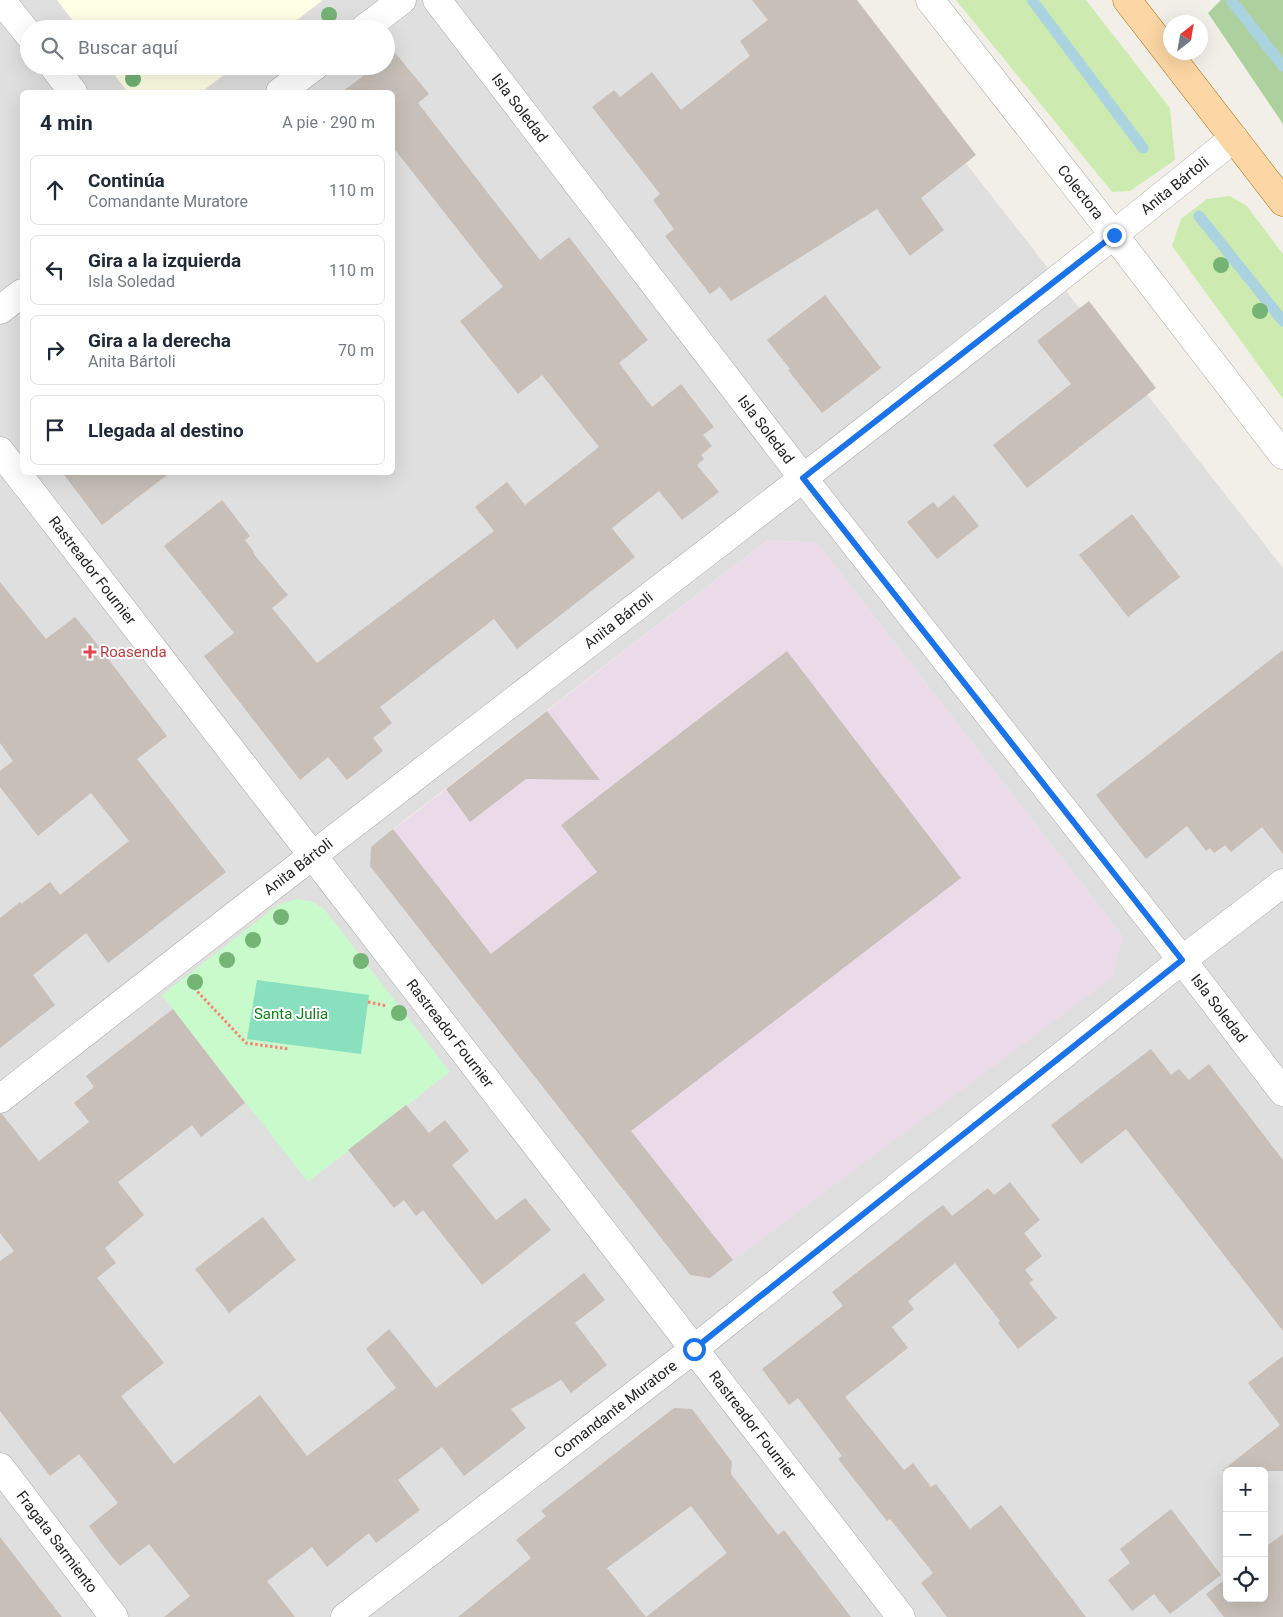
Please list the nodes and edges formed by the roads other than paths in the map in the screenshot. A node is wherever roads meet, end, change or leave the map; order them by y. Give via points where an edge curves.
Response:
1 (1, 0) edge
2 (402, 0) edge
3 (437, 0) edge
4 (930, 0) edge
5 (1127, 0) edge
6 (376, 20) edge
7 (20, 24) edge
8 (60, 75) edge
9 (303, 75) edge
10 (71, 90) edge
11 (283, 90) edge
12 (1234, 138) junction
13 (1283, 202) edge
14 (1114, 235) junction
15 (20, 295) edge
16 (0, 310) edge
17 (0, 451) edge
18 (1283, 455) edge
19 (803, 478) junction
20 (313, 855) junction
21 (1283, 883) edge
22 (1182, 960) junction
23 (1283, 1092) edge
24 (0, 1099) edge
25 (694, 1349) junction
26 (0, 1467) edge
27 (114, 1617) edge
28 (346, 1617) edge
29 (901, 1617) edge

1 - 7 street
2 - 6 street
3 - 19 street, Isla Soledad
4 - 14 street, Colectora
5 - 12 main road
8 - 10 street
9 - 11 street
12 - 13 main road
12 - 14 street, Anita Bártoli
14 - 18 street, Colectora
14 - 19 street, Anita Bártoli
15 - 16 street
17 - 20 street, Rastreador Fournier
19 - 20 street, Anita Bártoli
19 - 22 street, Isla Soledad
20 - 24 street, Anita Bártoli
20 - 25 street, Rastreador Fournier
21 - 22 street, Comandante Muratore
22 - 23 street, Isla Soledad
22 - 25 street, Comandante Muratore
25 - 28 street, Comandante Muratore
25 - 29 street, Rastreador Fournier
26 - 27 street, Fragata Sarmiento

